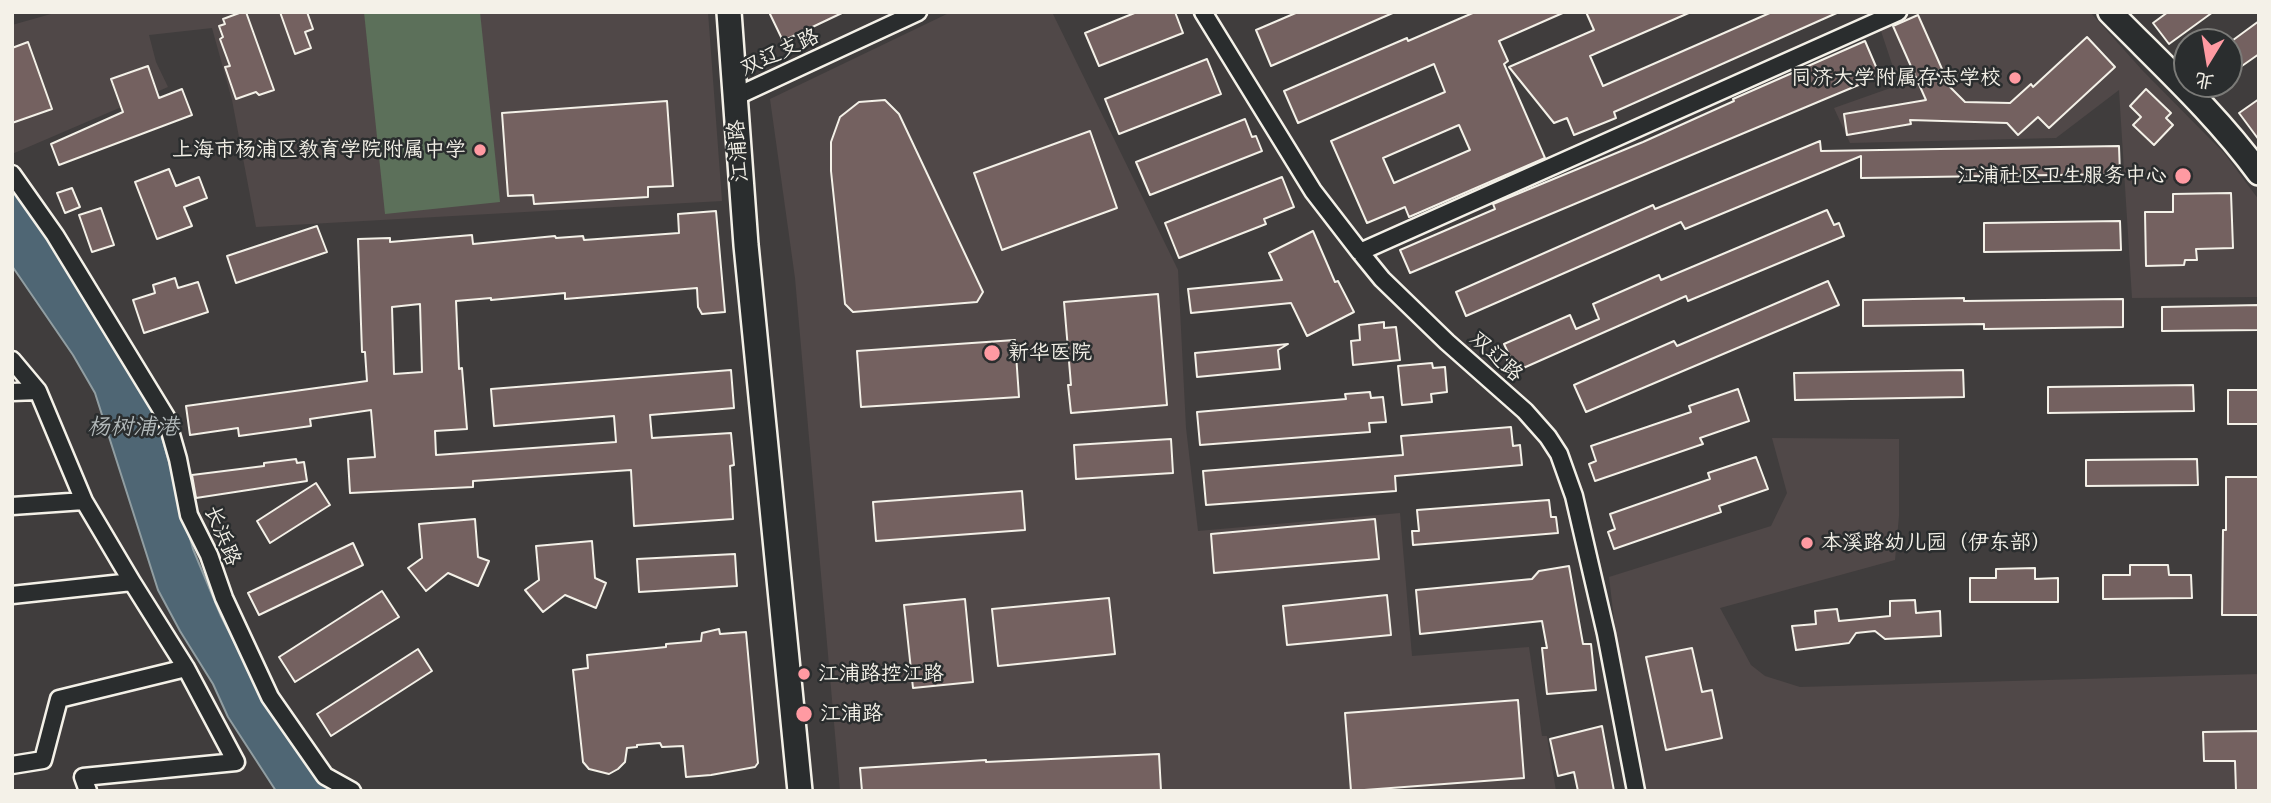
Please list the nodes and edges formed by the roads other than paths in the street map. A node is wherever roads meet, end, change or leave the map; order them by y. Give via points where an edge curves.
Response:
1 (729, 12) edge
2 (918, 12) edge
3 (1203, 12) edge
4 (1898, 12) edge
5 (2110, 12) edge
6 (735, 97) junction
7 (12, 173) edge
8 (2259, 173) edge
9 (1360, 252) junction
10 (12, 360) edge
11 (38, 391) junction
12 (12, 392) edge
13 (85, 501) junction
14 (12, 506) edge
15 (132, 582) junction
16 (12, 595) edge
17 (186, 668) junction
18 (12, 765) edge
19 (88, 791) edge
20 (352, 791) edge
21 (800, 791) edge
22 (1636, 791) edge

1 - 6 main road, 江浦路
2 - 6 street, 双辽支路
3 - 9 street, 双辽路 via 1313,191
4 - 9 street
5 - 8 main road
6 - 21 main road, 江浦路
7 - 20 street, 长浜路 via 166,417 189,515 270,697 325,776
9 - 22 street, 双辽路 via 1391,288 1525,411 1559,454 1574,496 1606,634
10 - 11 street
11 - 12 street
11 - 13 street
13 - 14 street
13 - 15 street
15 - 16 street
15 - 17 street
17 - 18 street via 59,699 43,760
17 - 19 street via 236,762 83,777

